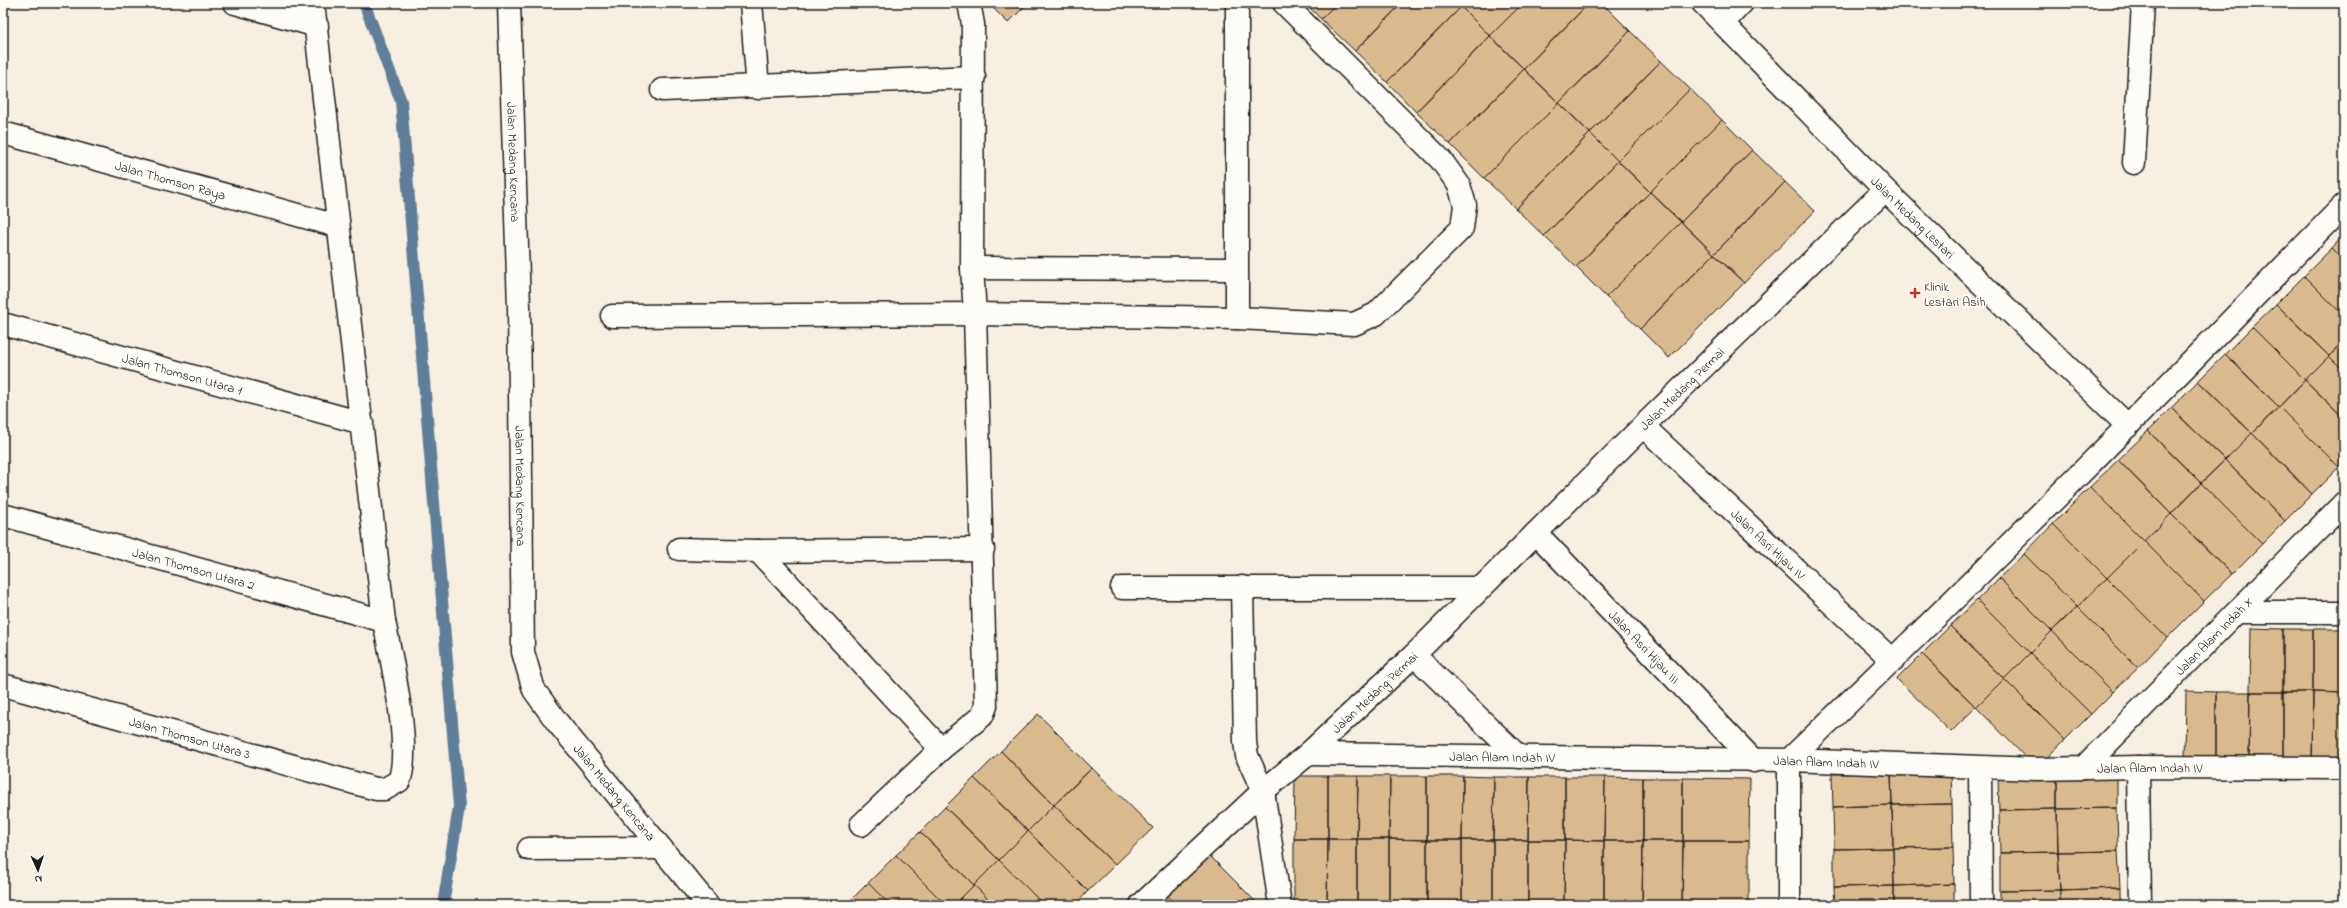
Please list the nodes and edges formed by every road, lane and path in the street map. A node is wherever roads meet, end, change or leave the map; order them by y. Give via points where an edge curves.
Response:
1 (235, 3) edge
2 (313, 3) edge
3 (509, 3) edge
4 (751, 3) edge
5 (969, 3) edge
6 (1237, 3) edge
7 (1284, 3) edge
8 (1703, 3) edge
9 (1742, 3) edge
10 (2143, 3) edge
11 (1722, 23) junction
12 (317, 26) junction
13 (974, 77) junction
14 (758, 88) junction
15 (662, 90) dead end
16 (3, 133) edge
17 (2134, 163) dead end
18 (1885, 190) junction
19 (2344, 205) edge
20 (337, 226) junction
21 (972, 268) junction
22 (1236, 269) junction
23 (975, 314) junction
24 (612, 316) dead end
25 (1237, 318) junction
26 (3, 324) edge
27 (362, 423) junction
28 (1643, 426) junction
29 (2128, 426) junction
30 (2344, 503) edge
31 (3, 515) edge
32 (1536, 533) junction
33 (679, 549) dead end
34 (983, 549) junction
35 (758, 551) junction
36 (1242, 587) junction
37 (1122, 588) dead end
38 (1480, 588) junction
39 (2238, 612) junction
40 (2344, 612) edge
41 (384, 621) junction
42 (1414, 655) junction
43 (1893, 661) junction
44 (3, 685) edge
45 (941, 749) junction
46 (1308, 754) junction
47 (1519, 757) junction
48 (1789, 760) junction
49 (1754, 761) junction
50 (2138, 767) junction
51 (1980, 768) junction
52 (2083, 768) junction
53 (2344, 768) edge
54 (1262, 791) junction
55 (861, 825) dead end
56 (659, 848) junction
57 (529, 849) dead end
58 (708, 905) edge
59 (1141, 905) edge
60 (1280, 905) edge
61 (1789, 905) edge
62 (1981, 905) edge
63 (2140, 905) edge

1 - 12 street
2 - 12 street
3 - 56 street, Jalan Medang Kencana via 519,308 523,652 534,690
4 - 14 street
5 - 13 street via 973,24
6 - 22 street
7 - 25 street via 1441,160 1459,185 1465,205 1462,228 1376,314 1354,324
8 - 11 street, Jalan Medang Lestari
9 - 11 street
10 - 17 street
11 - 18 street, Jalan Medang Lestari
12 - 20 street
13 - 14 street
13 - 21 street
14 - 15 street
16 - 20 street, Jalan Thomson Raya
18 - 28 street, Jalan Medang Permai
18 - 29 street, Jalan Medang Lestari
19 - 29 street
20 - 27 street
21 - 22 street
21 - 23 street
22 - 25 street
23 - 24 street
23 - 25 street
23 - 34 street
26 - 27 street, Jalan Thomson Utara 1
27 - 41 street
28 - 32 street, Jalan Medang Permai
28 - 43 street, Jalan Asri Hijau IV
29 - 43 street
30 - 39 street, Jalan Alam Indah X
31 - 41 street, Jalan Thomson Utara 2
32 - 38 street, Jalan Medang Permai
32 - 49 street, Jalan Asri Hijau III
33 - 35 street
34 - 35 street
34 - 45 street via 986,706 982,716
35 - 45 street
36 - 37 street
36 - 38 street
36 - 54 street via 1245,742 1247,756
38 - 42 street, Jalan Medang Permai
39 - 40 street
39 - 52 street, Jalan Alam Indah X
41 - 44 street, Jalan Thomson Utara 3 via 398,693 403,765 399,781 386,789 376,789
42 - 46 street, Jalan Medang Permai
42 - 47 street
43 - 48 street
45 - 55 street
46 - 47 street, Jalan Alam Indah IV
46 - 54 street, Jalan Medang Permai
47 - 49 street, Jalan Alam Indah IV
48 - 49 street, Jalan Alam Indah IV
48 - 51 street, Jalan Alam Indah IV
48 - 61 street
50 - 52 street, Jalan Alam Indah IV
50 - 53 street, Jalan Alam Indah IV
50 - 63 street
51 - 52 street, Jalan Alam Indah IV
51 - 62 street
54 - 59 street, Jalan Medang Permai
54 - 60 street
56 - 57 street
56 - 58 street, Jalan Medang Kencana

